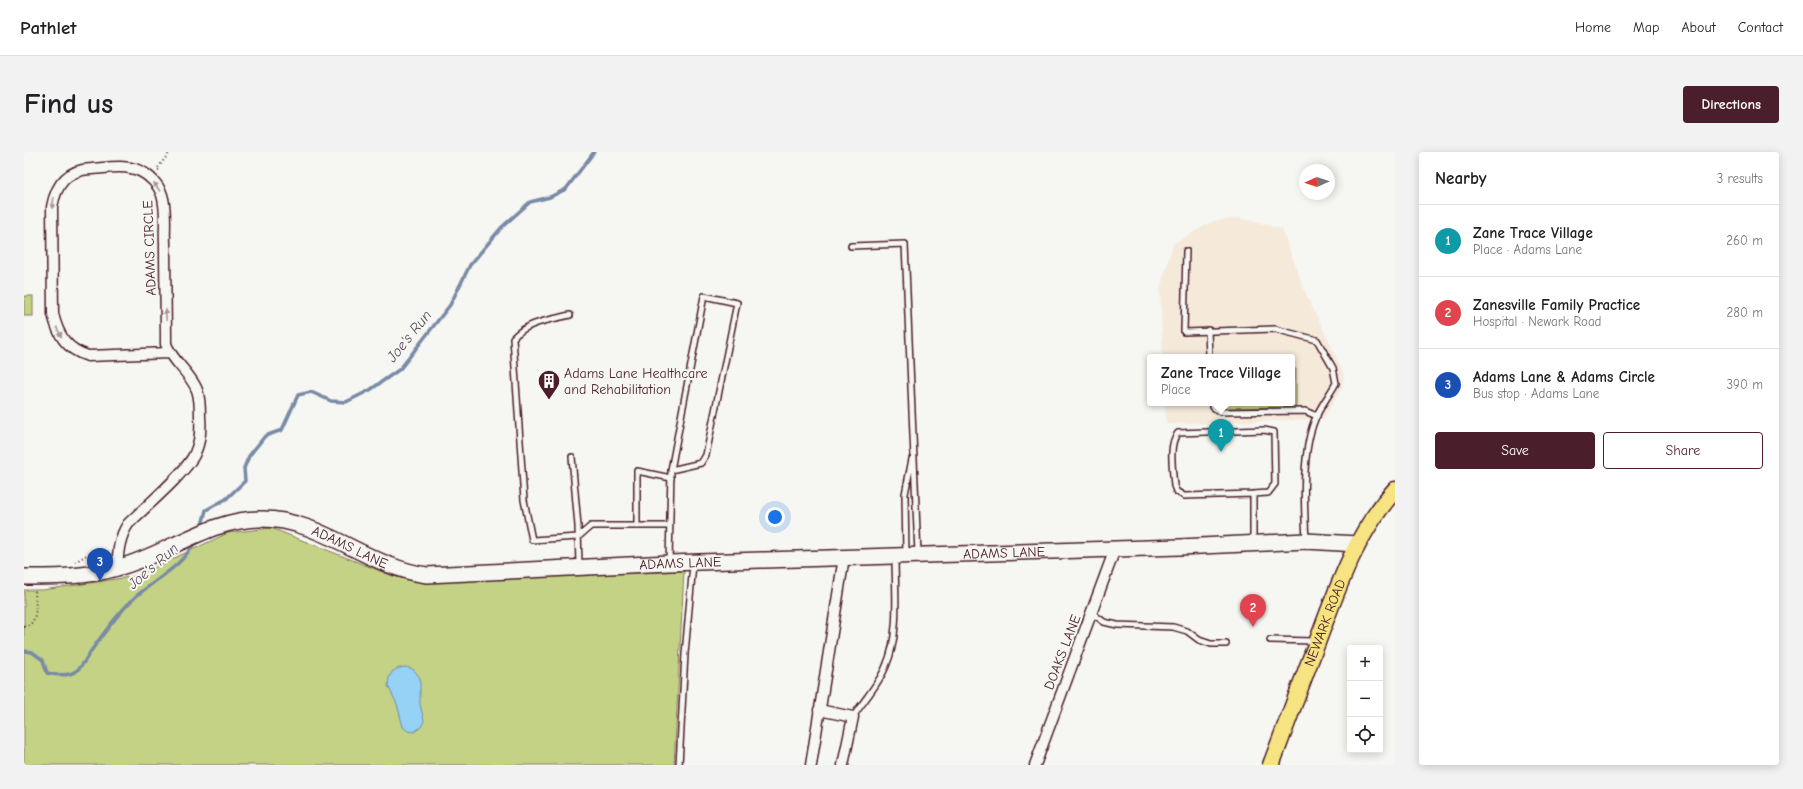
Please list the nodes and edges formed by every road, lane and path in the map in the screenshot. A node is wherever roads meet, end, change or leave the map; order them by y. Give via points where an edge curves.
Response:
1 (852, 246) dead end
2 (1186, 251) dead end
3 (570, 315) dead end
4 (1208, 330) junction
5 (169, 353) junction
6 (1209, 354) edge
7 (1213, 406) edge
8 (1316, 416) junction
9 (914, 454) junction
10 (572, 457) dead end
11 (671, 470) junction
12 (671, 478) junction
13 (1395, 490) edge
14 (1253, 494) junction
15 (637, 526) junction
16 (669, 526) junction
17 (578, 537) junction
18 (1306, 541) junction
19 (1254, 544) junction
20 (1357, 544) junction
21 (110, 547) dead end
22 (1115, 549) junction
23 (906, 555) junction
24 (844, 557) junction
25 (69, 563) dead end
26 (669, 563) junction
27 (693, 563) junction
28 (579, 567) junction
29 (117, 568) junction
30 (30, 582) edge
31 (1092, 612) junction
32 (24, 627) edge
33 (1270, 640) dead end
34 (1317, 640) junction
35 (1226, 644) dead end
36 (819, 710) junction
37 (853, 717) junction
38 (679, 765) edge
39 (811, 765) edge
40 (843, 765) edge
41 (1035, 765) edge
42 (1271, 765) edge

1 - 9 lane via 905,244
2 - 4 lane via 1184,332
3 - 17 lane via 529,325 513,338 524,500 532,540
4 - 6 lane
4 - 8 lane via 1275,329 1317,340 1333,368 1336,383
5 -> 5 street, ADAMS CIRCLE via 166,344 164,219 162,195 157,185 140,171 128,167 85,169 72,174 61,182 54,194 52,207 53,314 56,328 64,342 77,352 88,356
5 - 29 street via 190,376 198,391 199,442 195,454 184,469 128,524 121,535
7 - 8 lane via 1220,412 1305,411
8 - 18 lane via 1307,460 1304,507
9 - 23 lane
9 - 23 lane via 905,494
10 - 17 lane
11 - 11 lane via 701,463 706,455 737,303 704,296
11 - 12 lane
12 - 15 lane via 637,471
12 - 16 lane
13 - 20 main road, NEWARK ROAD via 1370,522
14 - 14 lane via 1268,493 1275,484 1274,432 1264,430 1178,433 1175,436 1172,447 1176,491 1184,496
14 - 19 lane
15 - 16 lane
15 - 17 lane via 591,526
16 - 26 lane
17 - 28 lane
18 - 19 street, ADAMS LANE
18 - 20 street, ADAMS LANE
19 - 22 street, ADAMS LANE
20 - 34 main road, NEWARK ROAD
21 - 25 path via 110,551 92,552
22 - 23 street, ADAMS LANE
22 - 31 street, DOAKS LANE
23 - 24 street, ADAMS LANE
23 - 37 lane via 892,648 878,681
24 - 27 street, ADAMS LANE
24 - 36 street
26 - 27 street, ADAMS LANE
26 - 28 street, ADAMS LANE
27 - 38 lane
28 - 29 street, ADAMS LANE via 414,574 310,529 279,520 245,519 205,532 150,557
29 - 30 street, ADAMS LANE
30 - 32 path via 34,619
31 - 35 lane via 1104,622 1117,625 1173,627 1187,631 1199,640 1211,644
31 - 41 street, DOAKS LANE
33 - 34 lane
34 - 42 main road, NEWARK ROAD
36 - 37 street
36 - 39 street
37 - 40 street

